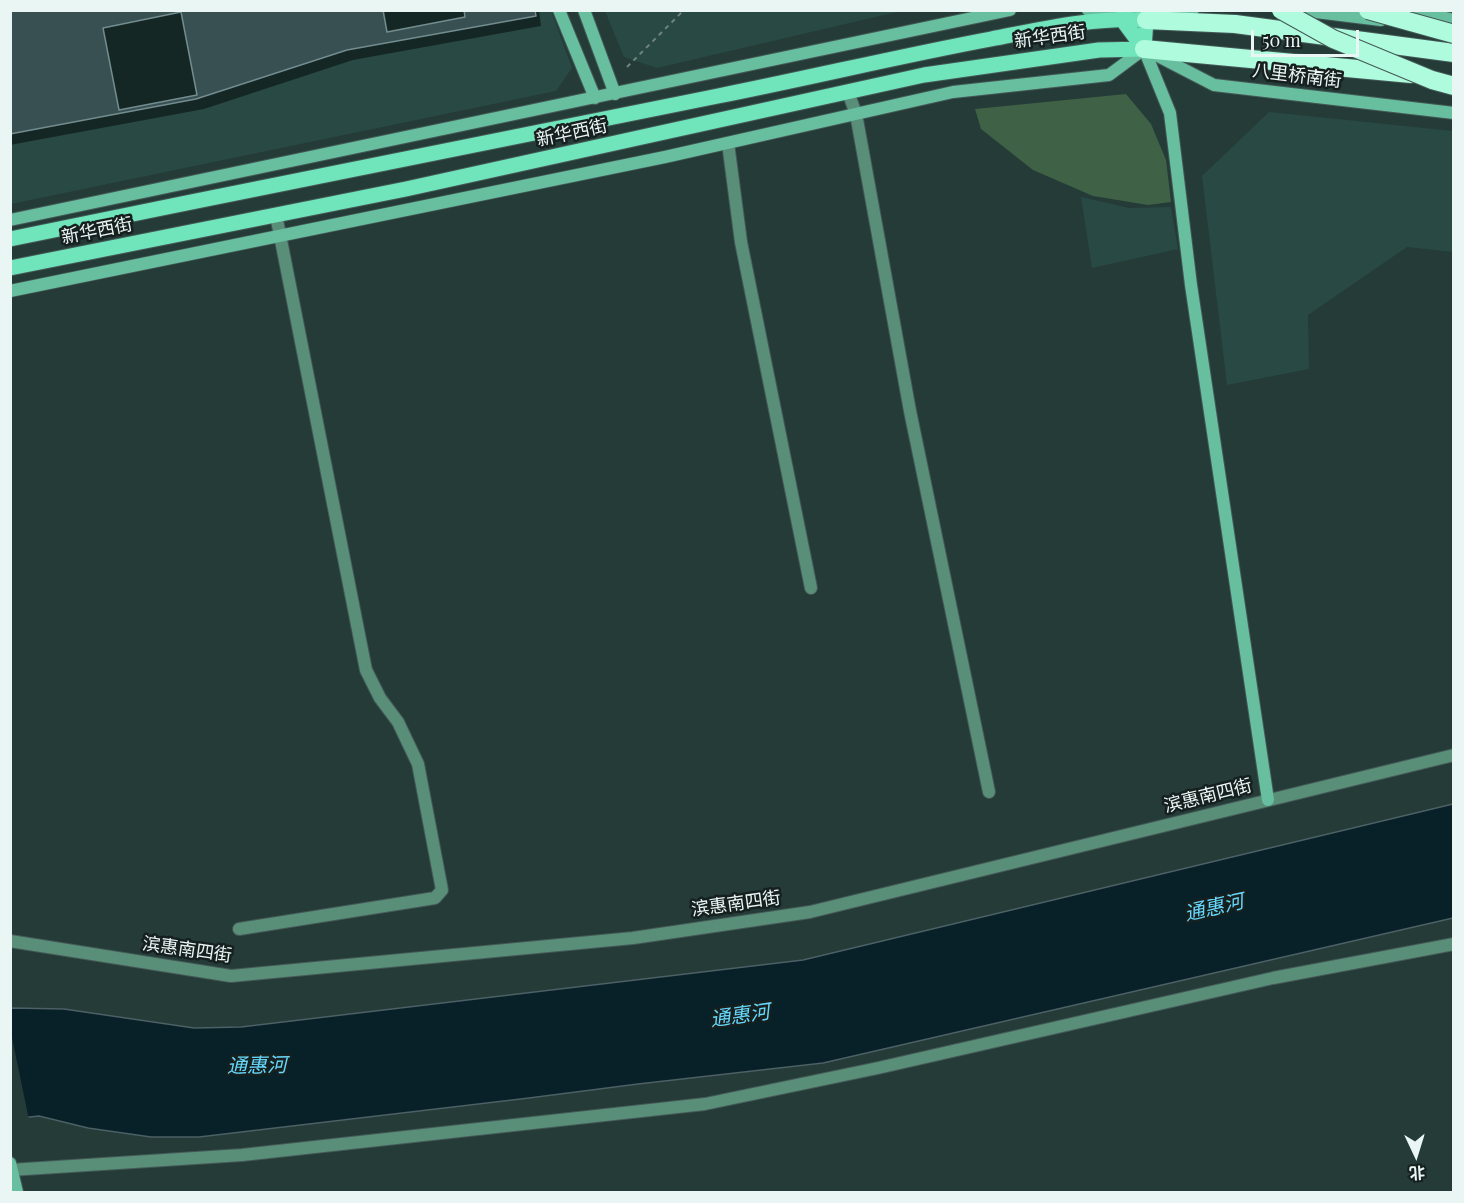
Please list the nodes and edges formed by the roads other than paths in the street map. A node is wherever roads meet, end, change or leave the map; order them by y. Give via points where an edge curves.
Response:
1 (559, 10) edge
2 (584, 10) edge
3 (1010, 10) edge
4 (1089, 10) edge
5 (1193, 10) edge
6 (1281, 10) edge
7 (1300, 10) edge
8 (1368, 10) edge
9 (1413, 10) edge
10 (1119, 14) edge
11 (1144, 15) edge
12 (1454, 20) edge
13 (1454, 32) edge
14 (1144, 49) junction
15 (1454, 53) edge
16 (1454, 78) edge
17 (1454, 86) edge
18 (848, 92) junction
19 (615, 94) junction
20 (595, 98) junction
21 (1454, 113) edge
22 (856, 114) junction
23 (728, 143) junction
24 (276, 215) junction
25 (10, 220) edge
26 (280, 236) junction
27 (10, 239) edge
28 (10, 268) edge
29 (10, 291) edge
30 (811, 588) dead end
31 (1454, 755) edge
32 (989, 792) dead end
33 (1268, 800) junction
34 (239, 929) dead end
35 (10, 941) edge
36 (1454, 944) edge
37 (11, 1167) edge
38 (16, 1192) edge

1 - 20 street
2 - 19 street
3 - 19 street
4 - 10 street
5 - 11 street
6 - 17 highway, bridge via 1333,39
7 - 13 street
8 - 13 highway, bridge
9 - 12 street
10 - 11 main road, 新华西街
10 - 14 main road
10 - 27 main road, 新华西街
11 - 14 main road
11 - 15 highway
14 - 16 highway
14 - 18 main road, 新华西街 via 1099,50 924,75
14 - 21 street, 八里桥南街 via 1214,85
14 - 22 street via 1109,75 953,92
14 - 33 street via 1170,113 1191,285
18 - 22 street
18 - 24 main road, 新华西街
19 - 20 street
20 - 25 street
22 - 23 street
22 - 32 street via 910,411
23 - 26 street
23 - 30 street via 741,242
24 - 26 street
24 - 28 main road, 新华西街
26 - 29 street
26 - 34 street via 366,670 418,764 442,890 435,898
31 - 33 street, 滨惠南四街
33 - 35 street, 滨惠南四街 via 810,912 633,938 231,976
36 - 37 street via 1273,978 705,1104 242,1155
37 - 38 street

